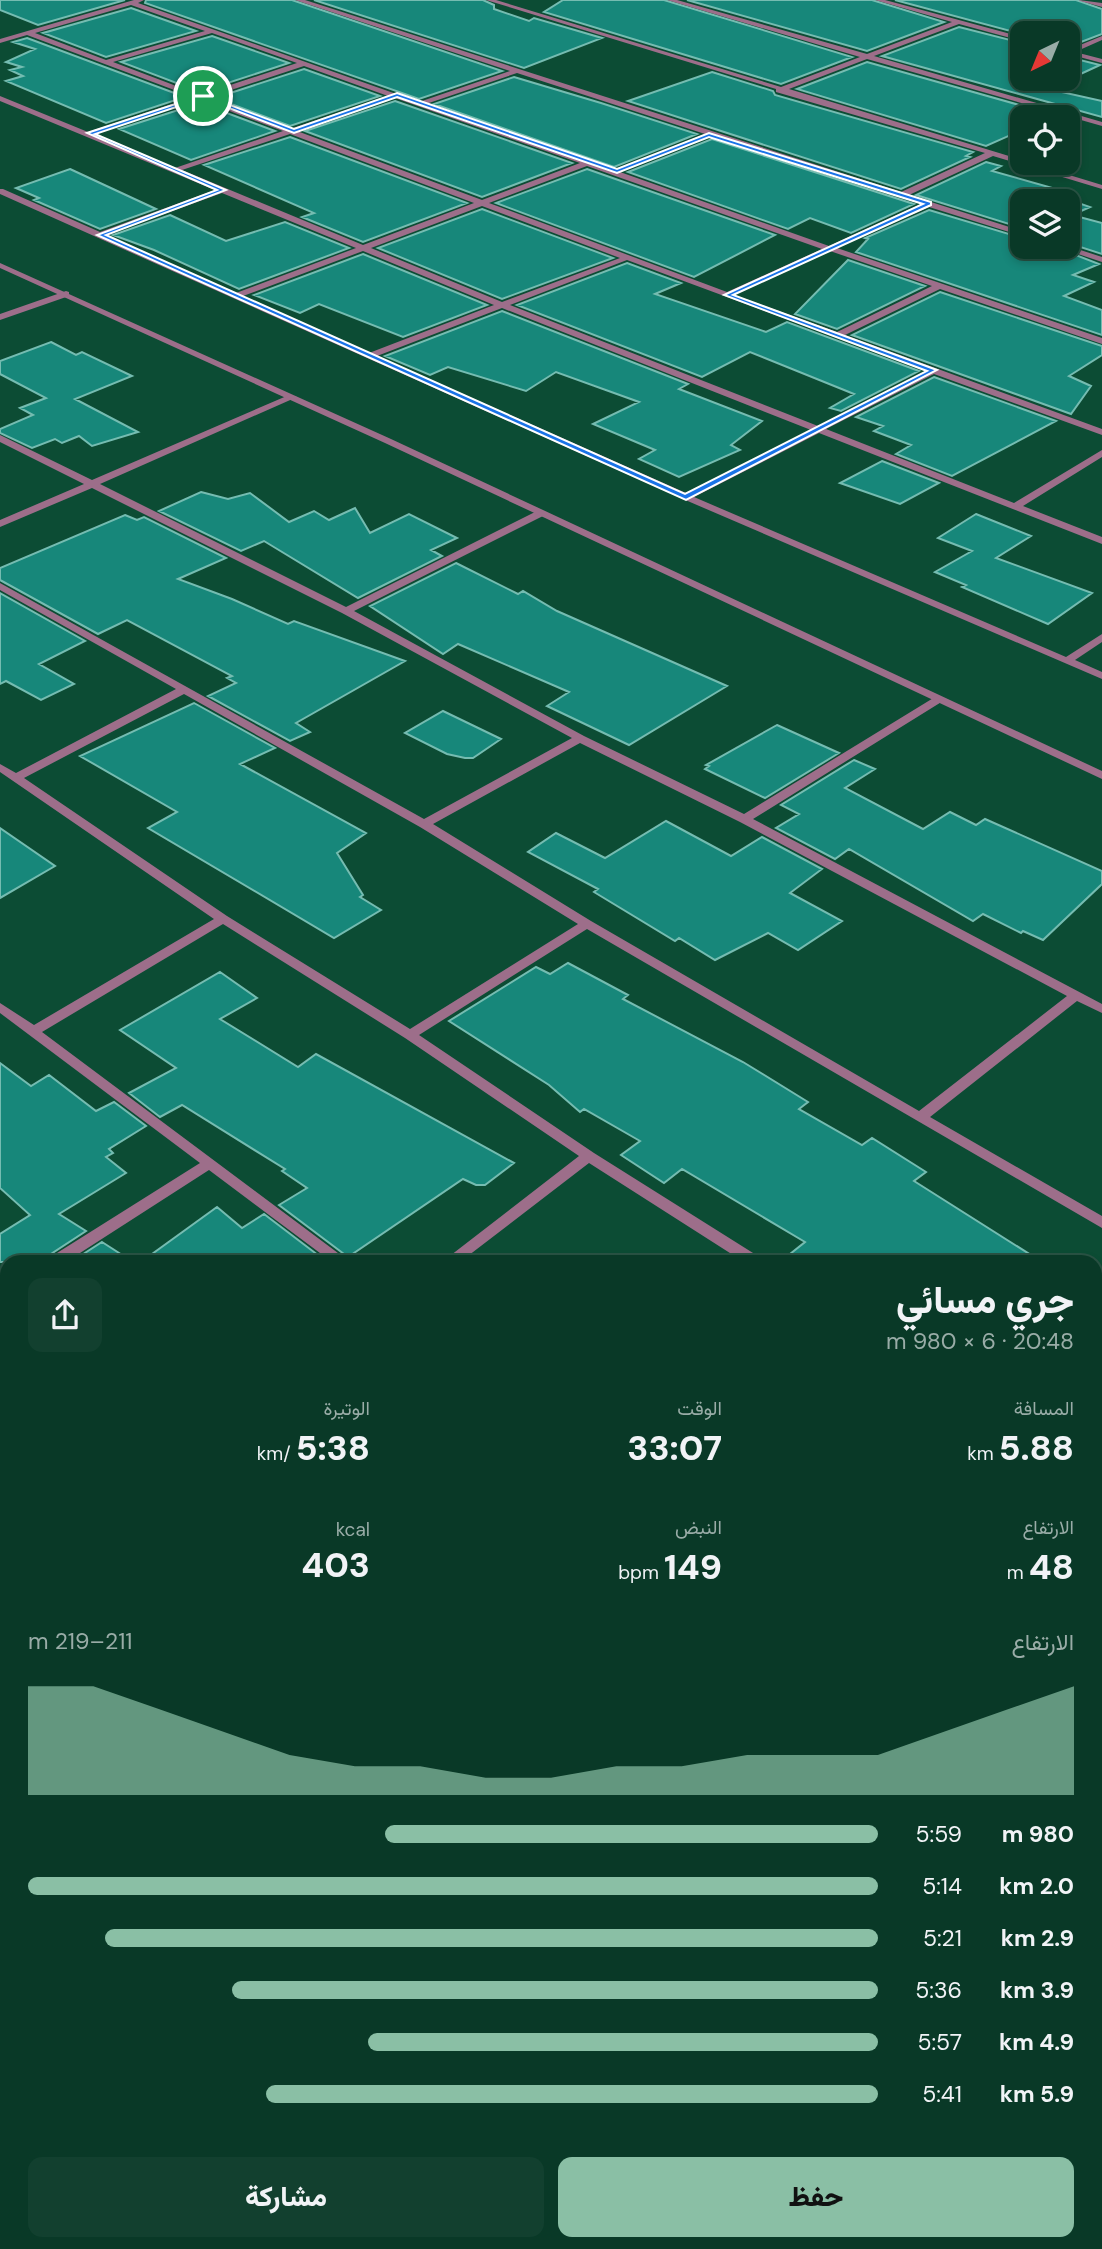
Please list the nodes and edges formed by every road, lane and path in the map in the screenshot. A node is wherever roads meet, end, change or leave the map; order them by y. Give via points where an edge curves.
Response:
1 (142, 0) edge
2 (298, 0) edge
3 (489, 0) edge
4 (670, 0) edge
5 (878, 0) edge
6 (1082, 0) edge
7 (132, 3) junction
8 (1102, 5) edge
9 (958, 22) junction
10 (212, 31) junction
11 (28, 33) junction
12 (1010, 36) edge
13 (1102, 38) edge
14 (0, 41) edge
15 (1080, 47) edge
16 (1080, 55) edge
17 (867, 56) junction
18 (1102, 61) edge
19 (106, 62) junction
20 (305, 63) junction
21 (517, 71) junction
22 (779, 90) junction
23 (397, 95) junction
24 (203, 96) junction
25 (0, 99) edge
26 (422, 103) junction
27 (1102, 124) edge
28 (294, 131) junction
29 (89, 134) junction
30 (709, 135) junction
31 (992, 153) junction
32 (1010, 159) edge
33 (590, 162) junction
34 (176, 170) junction
35 (617, 172) junction
36 (1062, 175) edge
37 (1102, 187) edge
38 (222, 190) junction
39 (0, 191) edge
40 (902, 195) junction
41 (486, 203) junction
42 (928, 204) junction
43 (1010, 230) edge
44 (100, 235) junction
45 (362, 247) junction
46 (828, 248) junction
47 (1080, 253) edge
48 (626, 258) junction
49 (1102, 260) edge
50 (0, 265) edge
51 (939, 286) junction
52 (66, 294) junction
53 (239, 295) junction
54 (727, 295) junction
55 (504, 306) junction
56 (0, 317) edge
57 (839, 335) junction
58 (1102, 341) edge
59 (371, 355) junction
60 (933, 370) junction
61 (292, 397) junction
62 (818, 429) junction
63 (1102, 432) edge
64 (0, 438) edge
65 (1102, 453) edge
66 (94, 484) junction
67 (686, 498) junction
68 (1015, 507) junction
69 (541, 513) junction
70 (0, 523) edge
71 (1102, 541) edge
72 (0, 586) edge
73 (346, 611) junction
74 (1102, 637) edge
75 (1067, 661) junction
76 (1102, 676) edge
77 (183, 690) junction
78 (939, 699) junction
79 (580, 738) junction
80 (0, 767) edge
81 (1102, 775) edge
82 (17, 778) junction
83 (744, 819) junction
84 (424, 824) junction
85 (223, 919) junction
86 (587, 924) junction
87 (1076, 995) junction
88 (0, 1007) edge
89 (1102, 1009) edge
90 (34, 1031) junction
91 (410, 1035) junction
92 (922, 1116) junction
93 (589, 1156) junction
94 (208, 1164) junction
95 (1102, 1223) edge
96 (65, 1255) edge
97 (333, 1255) edge
98 (458, 1255) edge
99 (746, 1255) edge

1 - 7 street
2 - 21 street
3 - 22 street
4 - 17 street
5 - 9 street
6 - 8 street
7 - 10 street
7 - 11 street
9 - 12 street
9 - 17 street
10 - 19 street
10 - 20 street
11 - 14 street
11 - 19 street
13 - 15 street
16 - 18 street
17 - 22 street
17 - 27 street
19 - 24 street
20 - 23 street
20 - 24 street
21 - 26 street
21 - 30 street
22 - 31 street
23 - 26 street
23 - 28 street
24 - 28 street
24 - 29 street
25 - 29 street
26 - 33 street
28 - 34 street
28 - 41 street
29 - 34 street
30 - 35 street
30 - 40 street
31 - 32 street
31 - 40 street
33 - 35 street
33 - 41 street
34 - 38 street
35 - 46 street
36 - 37 street
38 - 44 street
38 - 45 street
39 - 44 street
40 - 42 street
41 - 45 street
41 - 48 street
42 - 43 street
42 - 46 street
44 - 53 street
45 - 53 street
45 - 55 street
46 - 51 street
46 - 54 street
47 - 49 street
48 - 54 street
48 - 55 street
50 - 52 street
51 - 57 street
51 - 58 street
52 - 56 street
52 - 61 street
53 - 59 street
54 - 57 street
55 - 59 street
55 - 62 street
57 - 60 street
59 - 67 street
60 - 62 street
60 - 63 street
61 - 66 street
61 - 69 street
62 - 67 street
62 - 68 street
64 - 66 street
65 - 68 street
66 - 70 street
66 - 73 street
67 - 75 street
68 - 71 street
69 - 73 street
69 - 78 street
72 - 77 street
73 - 79 street
74 - 75 street
75 - 76 street
77 - 82 street
77 - 84 street
78 - 81 street
78 - 83 street
79 - 83 street
79 - 84 street
80 - 82 street
82 - 85 street
83 - 87 street
84 - 86 street
85 - 90 street
85 - 91 street
86 - 91 street
86 - 92 street
87 - 89 street
87 - 92 street
88 - 90 street
90 - 94 street
91 - 93 street
92 - 95 street
93 - 98 street
93 - 99 street
94 - 96 street
94 - 97 street

